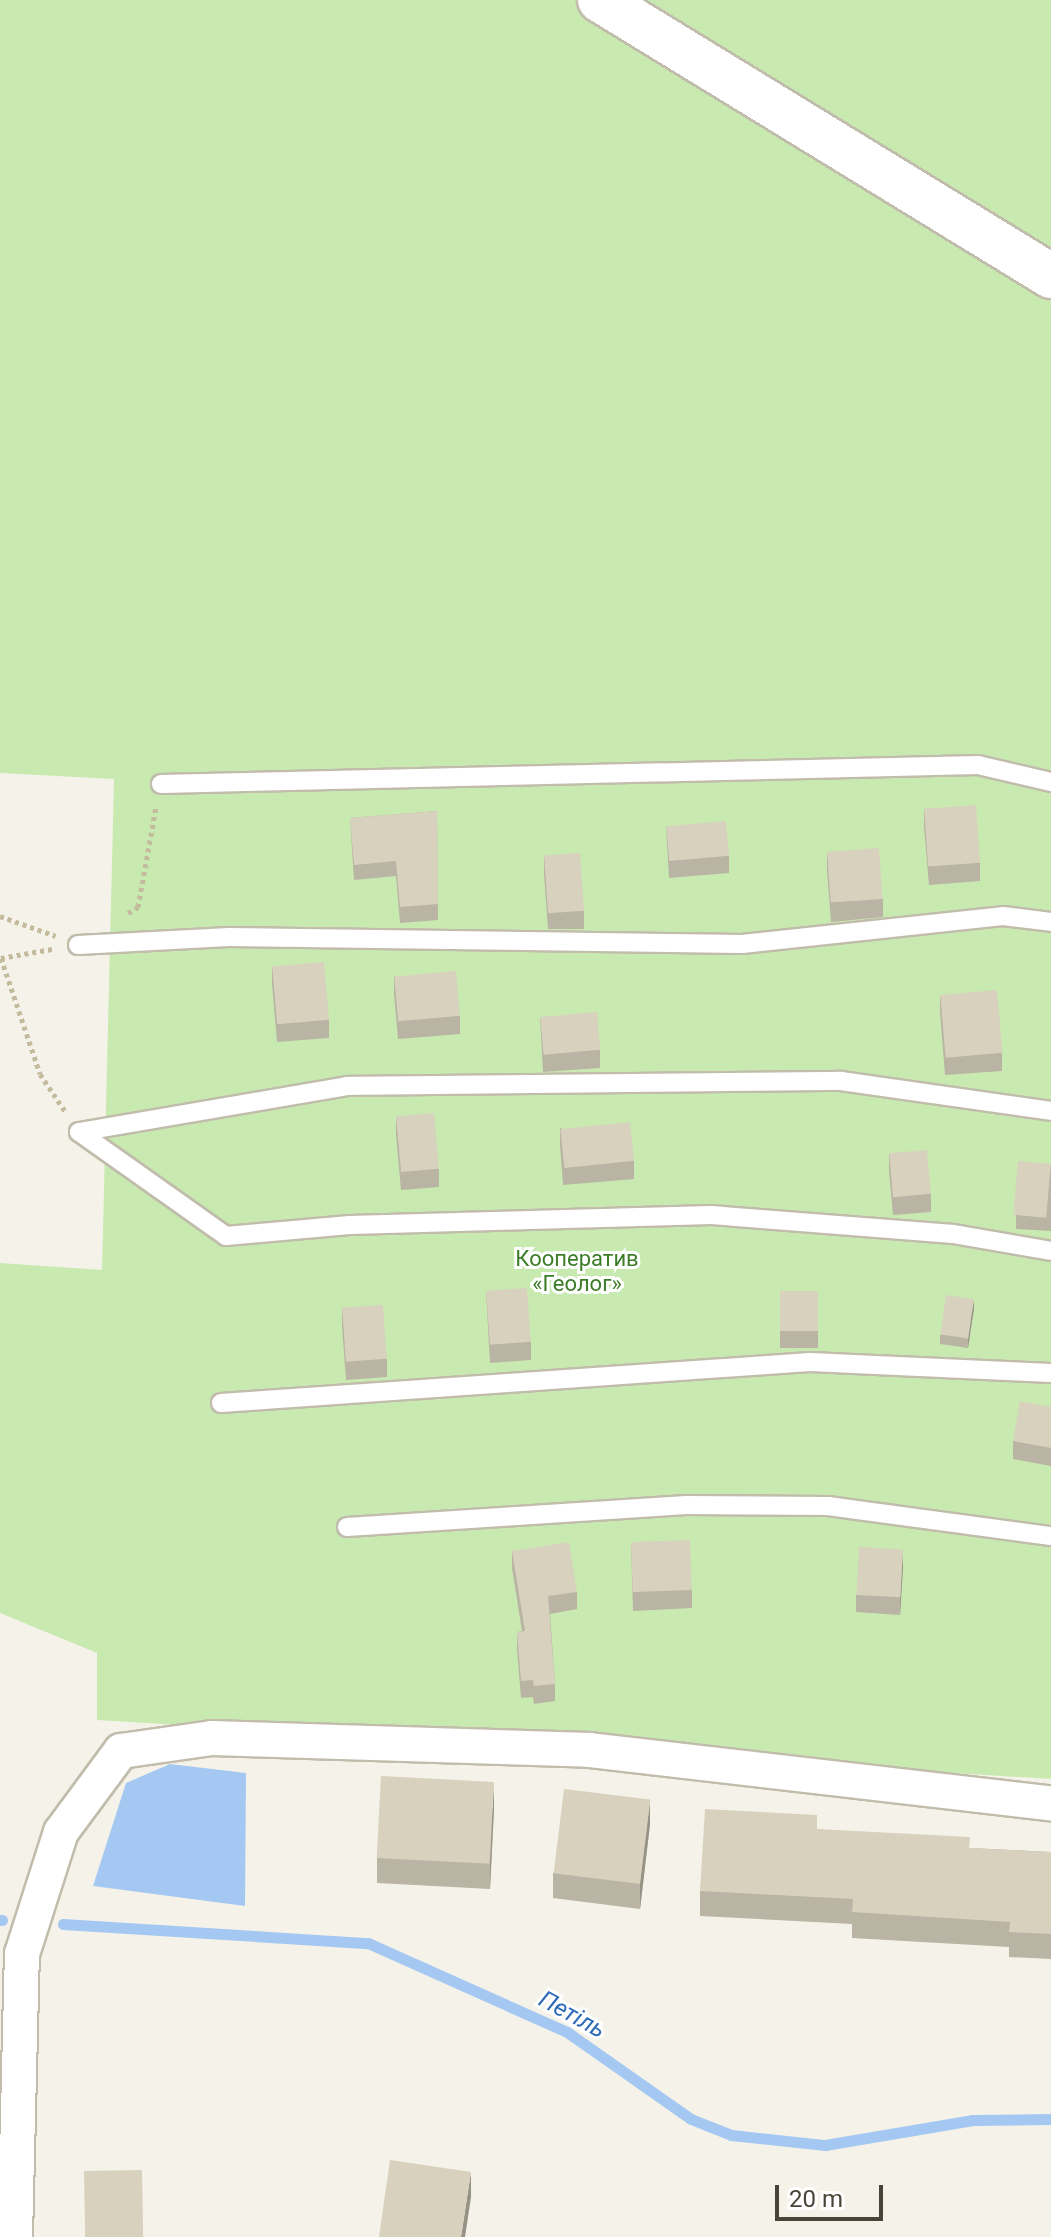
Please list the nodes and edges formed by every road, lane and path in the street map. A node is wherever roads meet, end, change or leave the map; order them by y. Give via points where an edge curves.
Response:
1 (600, 0) edge
2 (1051, 276) edge
3 (1051, 782) edge
4 (161, 784) dead end
5 (0, 916) edge
6 (1051, 922) edge
7 (78, 945) joint
8 (1051, 1111) edge
9 (1051, 1251) edge
10 (1051, 1373) edge
11 (221, 1403) dead end
12 (347, 1527) dead end
13 (1051, 1536) edge
14 (1051, 1803) edge
15 (15, 2237) edge

1 - 2 street
3 - 4 lane via 978,765
5 - 7 path
6 - 7 lane via 1003,916 742,944 229,937
8 - 9 lane via 841,1081 347,1086 79,1132 226,1236 350,1225 711,1215 953,1234
10 - 11 lane via 810,1362
12 - 13 lane via 686,1505 812,1506
14 - 15 street via 590,1750 212,1738 121,1751 61,1832 22,1954

